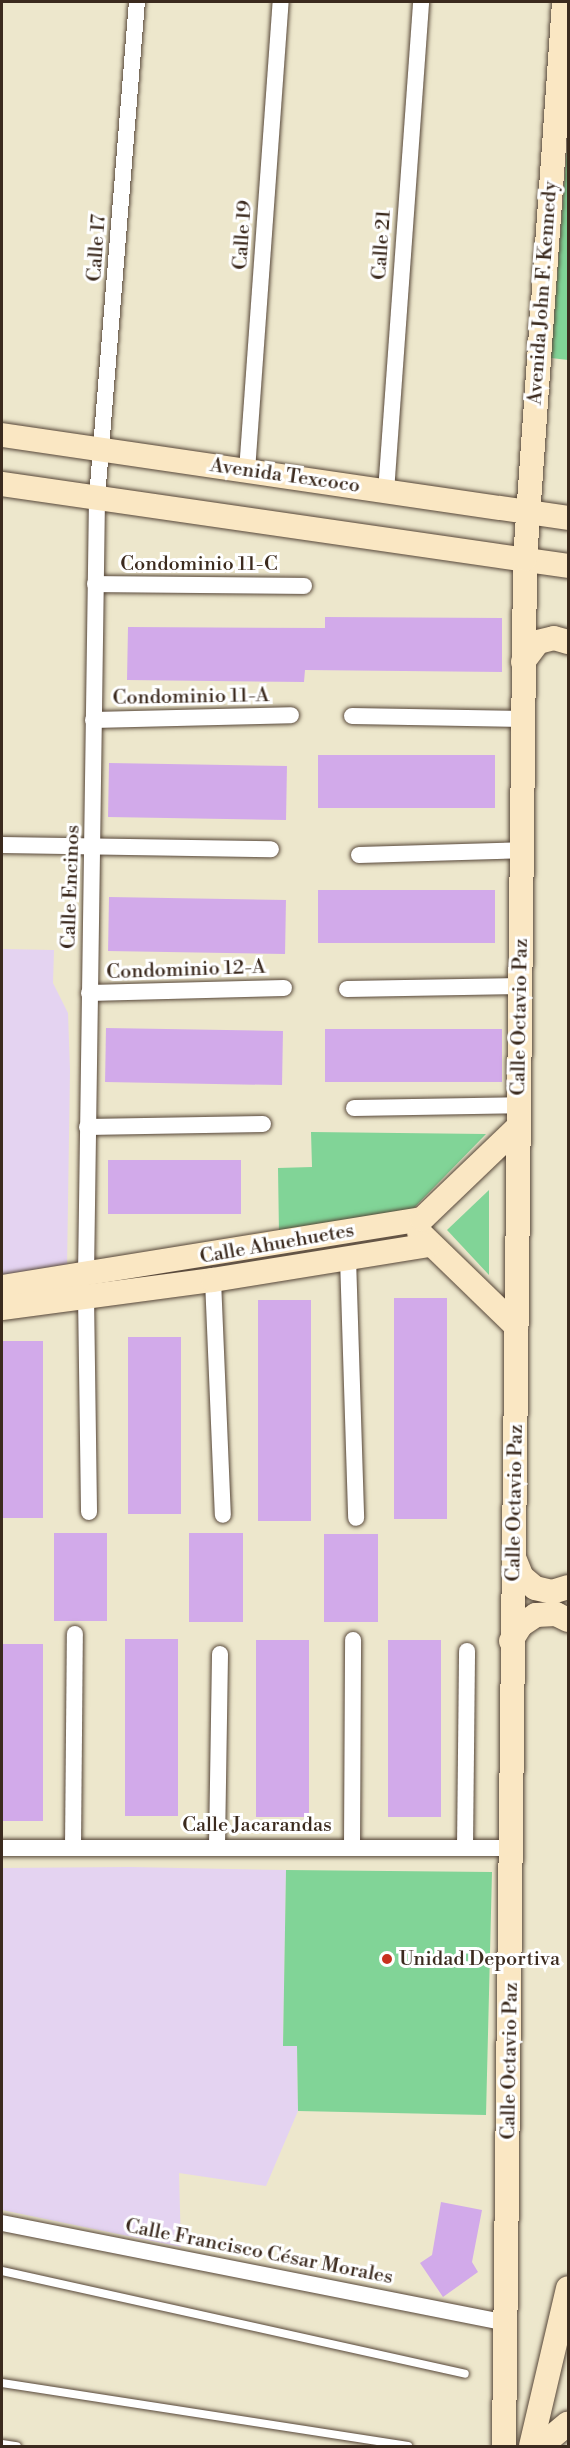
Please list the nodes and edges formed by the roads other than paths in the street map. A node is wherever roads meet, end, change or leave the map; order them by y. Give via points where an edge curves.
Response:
1 (137, 2) edge
2 (281, 2) edge
3 (421, 2) edge
4 (564, 2) edge
5 (2, 435) edge
6 (102, 449) junction
7 (247, 471) junction
8 (2, 484) edge
9 (386, 492) junction
10 (97, 498) junction
11 (527, 512) junction
12 (568, 518) edge
13 (525, 559) junction
14 (568, 566) edge
15 (95, 585) junction
16 (304, 586) dead end
17 (568, 642) edge
18 (523, 662) junction
19 (291, 715) dead end
20 (352, 716) dead end
21 (524, 719) junction
22 (93, 720) junction
23 (2, 845) edge
24 (95, 848) junction
25 (271, 849) dead end
26 (523, 850) junction
27 (359, 855) dead end
28 (521, 986) junction
29 (284, 988) dead end
30 (347, 989) dead end
31 (89, 993) junction
32 (354, 1108) dead end
33 (517, 1116) junction
34 (263, 1124) dead end
35 (87, 1127) junction
36 (422, 1220) junction
37 (428, 1245) junction
38 (348, 1258) junction
39 (213, 1280) junction
40 (86, 1286) junction
41 (2, 1287) edge
42 (2, 1308) edge
43 (516, 1326) junction
44 (90, 1512) dead end
45 (223, 1515) dead end
46 (356, 1518) dead end
47 (515, 1560) junction
48 (568, 1587) edge
49 (568, 1620) edge
50 (75, 1634) dead end
51 (353, 1640) dead end
52 (512, 1641) junction
53 (467, 1651) dead end
54 (220, 1654) dead end
55 (217, 1846) junction
56 (352, 1846) junction
57 (465, 1847) junction
58 (2, 1848) edge
59 (73, 1848) junction
60 (512, 1848) junction
61 (2, 2223) edge
62 (2, 2271) edge
63 (568, 2288) edge
64 (507, 2323) junction
65 (465, 2374) dead end
66 (2, 2383) edge
67 (568, 2423) edge
68 (2, 2444) edge
69 (505, 2444) edge
70 (17, 2446) edge
71 (408, 2446) edge
72 (531, 2446) edge
73 (541, 2446) edge

1 - 6 street, Calle 17
2 - 7 street, Calle 19
3 - 9 street, Calle 21
4 - 11 street, Avenida John F. Kennedy
5 - 6 street, Avenida Texcoco
6 - 7 street, Avenida Texcoco
6 - 10 street, Calle 17
7 - 9 street, Avenida Texcoco
8 - 10 street
9 - 11 street, Avenida Texcoco
10 - 13 street
10 - 15 street, Calle Encinos
11 - 12 street, Avenida Texcoco
11 - 13 street, Avenida John F. Kennedy
13 - 14 street
13 - 18 street, Calle Octavio Paz
15 - 16 street, Condominio 11-C
15 - 22 street, Calle Encinos
17 - 18 street via 554,638 538,642
18 - 21 street, Calle Octavio Paz
19 - 22 street, Condominio 11-A
20 - 21 street
21 - 26 street, Calle Octavio Paz
22 - 24 street, Calle Encinos
23 - 24 street
24 - 25 street
24 - 31 street, Calle Encinos
26 - 27 street
26 - 28 street, Calle Octavio Paz
28 - 30 street
28 - 33 street, Calle Octavio Paz
29 - 31 street, Condominio 12-A
31 - 35 street, Calle Encinos
32 - 33 street
33 - 36 street
33 - 43 street, Calle Octavio Paz
34 - 35 street
35 - 40 street, Calle Encinos
36 - 37 street via 418,1231
36 - 40 street, Calle Ahuehuetes
37 - 38 street, Calle Ahuehuetes
37 - 43 street
38 - 39 street, Calle Ahuehuetes
38 - 46 street
39 - 40 street, Calle Ahuehuetes
39 - 45 street
40 - 41 street, Calle Ahuehuetes
40 - 42 street, Calle Ahuehuetes
40 - 44 street, Calle Encinos
43 - 47 street, Calle Octavio Paz
47 - 48 street via 522,1577 535,1588 552,1592
47 - 52 street, Calle Octavio Paz
49 - 52 street via 556,1614 536,1614 520,1625
50 - 59 street
51 - 56 street
52 - 60 street, Calle Octavio Paz
53 - 57 street
54 - 55 street
55 - 56 street, Calle Jacarandas
55 - 59 street, Calle Jacarandas
56 - 57 street, Calle Jacarandas
57 - 60 street, Calle Jacarandas
58 - 59 street, Calle Jacarandas
60 - 64 street, Calle Octavio Paz
61 - 64 street, Calle Francisco César Morales
62 - 65 lane
63 - 72 street
64 - 69 street, Calle Octavio Paz
66 - 71 lane
67 - 73 street
68 - 70 lane

